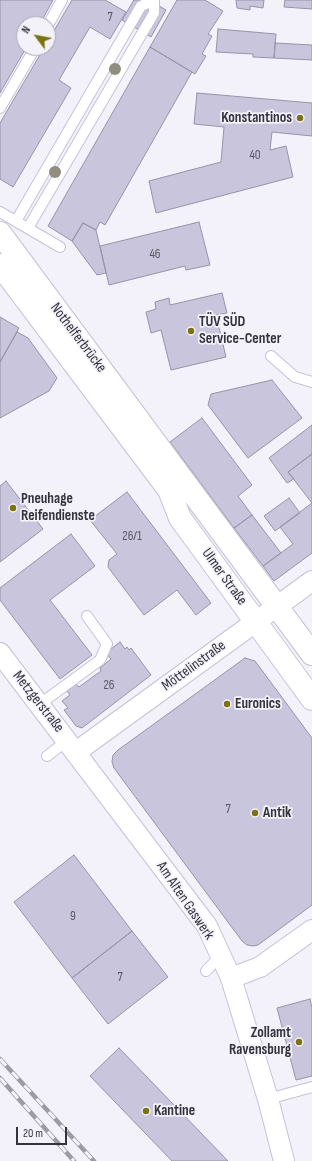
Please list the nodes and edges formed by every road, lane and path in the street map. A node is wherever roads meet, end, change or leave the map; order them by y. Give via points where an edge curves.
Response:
1 (62, 0) edge
2 (154, 1) edge
3 (53, 16) edge
4 (30, 56) edge
5 (0, 108) edge
6 (0, 212) edge
7 (8, 227) edge
8 (28, 228) junction
9 (60, 247) dead end
10 (0, 265) edge
11 (271, 356) dead end
12 (312, 382) edge
13 (149, 448) junction
14 (166, 471) junction
15 (312, 581) edge
16 (278, 606) junction
17 (87, 616) dead end
18 (256, 621) junction
19 (0, 653) edge
20 (312, 654) edge
21 (312, 699) edge
22 (40, 704) junction
23 (72, 746) junction
24 (47, 756) dead end
25 (312, 930) edge
26 (220, 956) junction
27 (206, 971) dead end
28 (231, 978) junction
29 (312, 1086) edge
30 (268, 1099) junction
31 (284, 1161) edge

1 - 3 lane
2 - 7 lane via 141,6
2 - 8 lane via 154,13
4 - 5 lane
6 - 7 lane
7 - 8 lane
7 - 13 main road, Nothelferbrücke
8 - 9 lane
10 - 13 main road, Nothelferbrücke
11 - 12 lane via 295,377
13 - 14 main road, Ulmer Straße
14 - 16 main road, Ulmer Straße
14 - 18 main road, Ulmer Straße via 169,490 180,518
15 - 16 street, Möttelinstraße
16 - 18 street, Möttelinstraße
16 - 20 main road, Ulmer Straße
17 - 22 lane via 107,644 100,660
18 - 21 main road, Ulmer Straße
18 - 23 street, Möttelinstraße
19 - 22 street, Metzgerstraße
22 - 23 street, Metzgerstraße
23 - 24 lane
23 - 26 street, Am Alten Gaswerk via 207,926
25 - 28 street via 260,967
26 - 27 lane
26 - 28 street, Am Alten Gaswerk
28 - 30 street, Am Alten Gaswerk
29 - 30 lane
30 - 31 street, Am Alten Gaswerk

